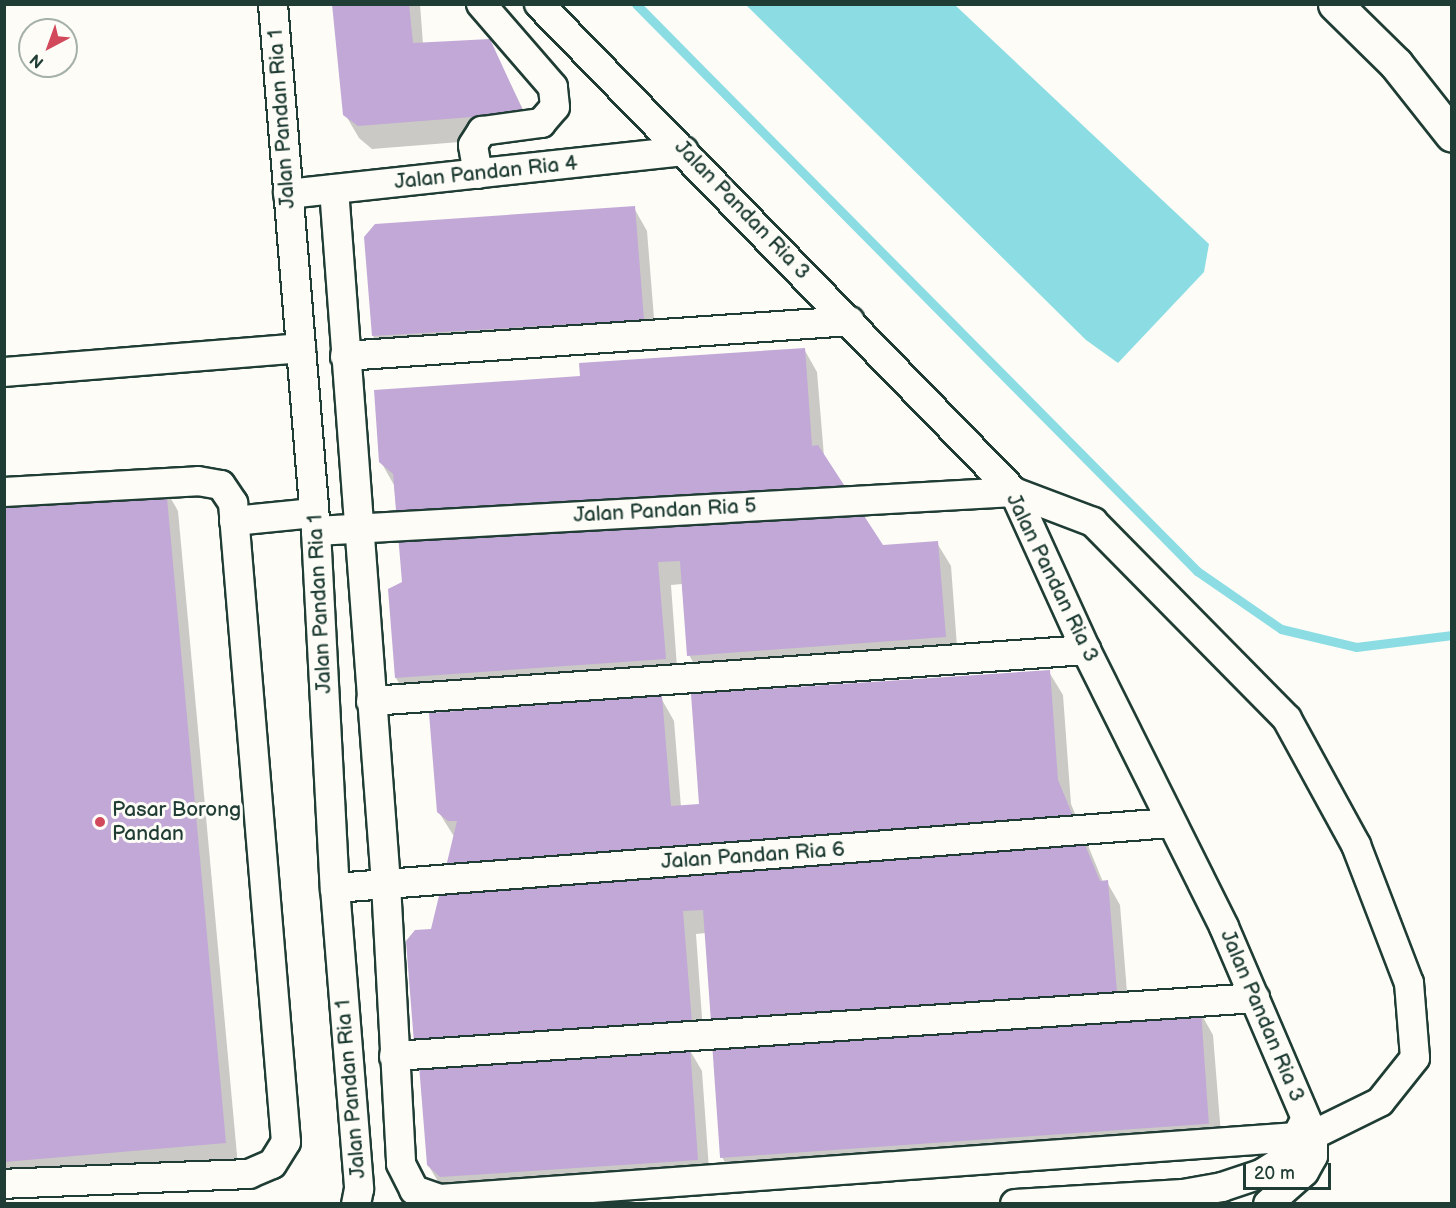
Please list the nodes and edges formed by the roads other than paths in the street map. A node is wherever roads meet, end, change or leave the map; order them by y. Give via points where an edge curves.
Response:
1 (273, 4) edge
2 (481, 4) edge
3 (539, 4) edge
4 (1335, 4) edge
5 (1452, 135) edge
6 (684, 151) junction
7 (478, 174) junction
8 (334, 189) junction
9 (288, 194) junction
10 (850, 321) junction
11 (302, 348) junction
12 (345, 356) junction
13 (4, 372) edge
14 (4, 492) edge
15 (1014, 492) junction
16 (234, 521) junction
17 (315, 522) junction
18 (359, 527) junction
19 (1086, 650) junction
20 (371, 700) junction
21 (1170, 823) junction
22 (386, 884) junction
23 (335, 888) junction
24 (1255, 998) junction
25 (394, 1056) junction
26 (1305, 1130) junction
27 (4, 1184) edge
28 (546, 1197) edge
29 (360, 1199) edge
30 (1015, 1203) edge
31 (1268, 1203) edge

1 - 9 street, Jalan Pandan Ria 1
2 - 7 street via 553,87 555,107 541,123 482,131 473,145
3 - 6 street, Jalan Pandan Ria 3
4 - 5 highway via 1396,64
6 - 7 street, Jalan Pandan Ria 4
6 - 10 street, Jalan Pandan Ria 3
7 - 8 street, Jalan Pandan Ria 4
8 - 9 street, Jalan Pandan Ria 4
8 - 12 street
9 - 11 street, Jalan Pandan Ria 1
10 - 12 street
10 - 15 street, Jalan Pandan Ria 3
11 - 13 street
11 - 17 street, Jalan Pandan Ria 1
12 - 18 street
14 - 16 street via 198,481 221,485 233,503
15 - 18 street, Jalan Pandan Ria 5
15 - 19 street, Jalan Pandan Ria 3
15 - 26 street via 1093,522 1287,719 1356,845 1409,983 1415,1058 1380,1102
16 - 17 street, Jalan Pandan Ria 5
16 - 27 street via 286,1142 272,1164 249,1174
17 - 18 street, Jalan Pandan Ria 5
17 - 23 street, Jalan Pandan Ria 1
18 - 20 street
19 - 20 street
19 - 21 street, Jalan Pandan Ria 3
20 - 22 street
21 - 22 street, Jalan Pandan Ria 6
21 - 24 street, Jalan Pandan Ria 3
22 - 23 street, Jalan Pandan Ria 6
22 - 25 street
23 - 29 street, Jalan Pandan Ria 1
24 - 25 street
24 - 26 street, Jalan Pandan Ria 3
25 - 28 street via 401,1164 414,1190 440,1199
26 - 28 street
26 - 30 street via 1285,1159 1261,1174 1222,1187 1183,1194
26 - 31 street via 1313,1156 1304,1172

